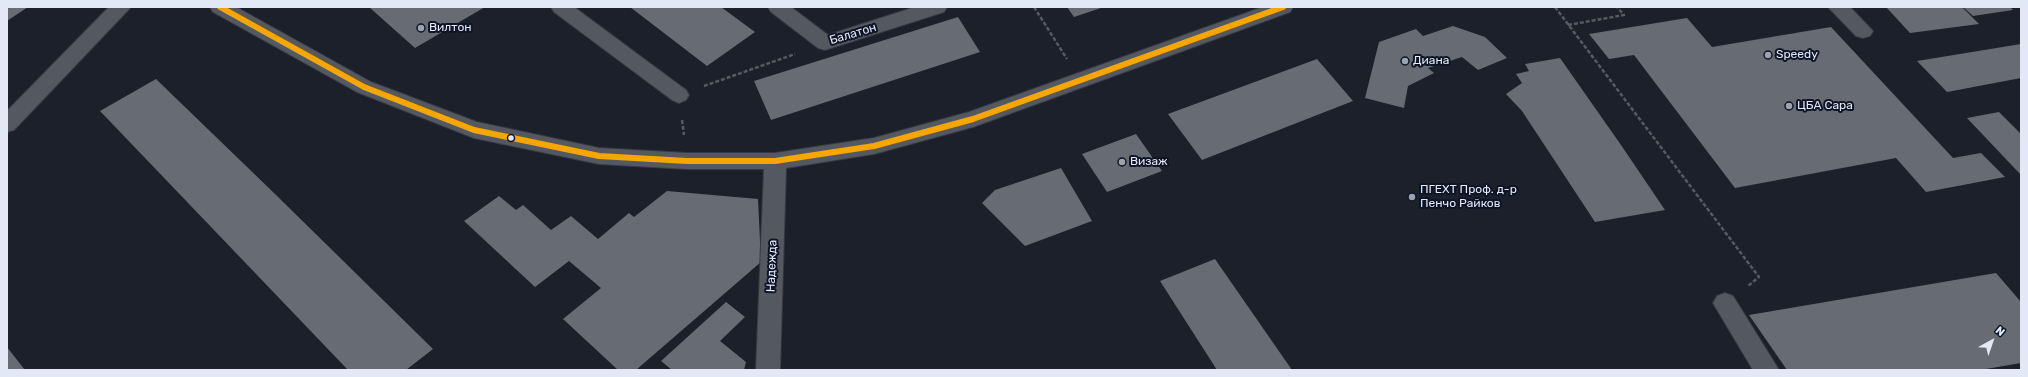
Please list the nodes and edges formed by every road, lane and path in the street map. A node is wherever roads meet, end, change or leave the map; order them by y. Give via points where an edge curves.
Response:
1 (120, 7) edge
2 (220, 7) edge
3 (561, 7) edge
4 (778, 7) edge
5 (937, 7) edge
6 (1034, 7) edge
7 (1283, 7) edge
8 (1554, 7) edge
9 (1618, 7) edge
10 (1838, 7) edge
11 (1568, 25) junction
12 (1863, 31) dead end
13 (825, 43) junction
14 (1080, 80) junction
15 (679, 95) junction
16 (7, 124) edge
17 (687, 161) junction
18 (775, 161) junction
19 (1726, 303) joint
20 (768, 370) edge
21 (1767, 370) edge

1 - 16 street
2 - 17 street via 364,87 474,130 599,156
3 - 15 street
4 - 13 street, Балатон
5 - 13 street, Балатон
6 - 14 path
7 - 14 street
8 - 11 path
9 - 11 path via 1624,15
10 - 12 street
11 - 19 path via 1759,278
13 - 15 path
14 - 18 street via 973,118 874,146
15 - 17 path
17 - 18 street
18 - 20 street, Надежда
19 - 21 street

